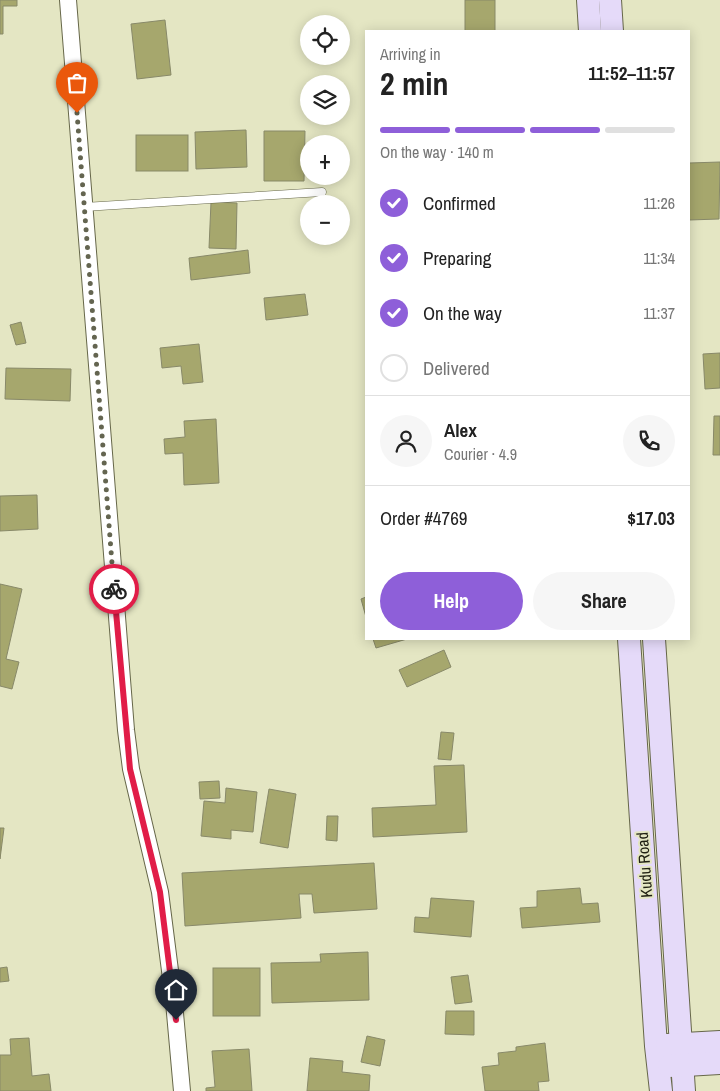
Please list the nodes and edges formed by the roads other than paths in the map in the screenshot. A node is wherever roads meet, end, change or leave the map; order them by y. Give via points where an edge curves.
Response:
1 (68, 0) edge
2 (588, 0) edge
3 (610, 0) edge
4 (590, 30) edge
5 (612, 30) edge
6 (322, 192) dead end
7 (84, 207) junction
8 (629, 640) edge
9 (654, 640) edge
10 (720, 1042) edge
11 (682, 1055) junction
12 (657, 1057) junction
13 (720, 1063) edge
14 (182, 1091) edge
15 (661, 1091) edge
16 (684, 1091) edge

1 - 7 street
2 - 4 main road
3 - 5 main road
6 - 7 lane
7 - 14 street via 130,769 160,892
8 - 12 main road, Kudu Road
9 - 11 main road, Kudu Road
10 - 11 main road
11 - 12 main road
11 - 13 main road
11 - 16 main road, Kudu Road
12 - 15 main road, Kudu Road

